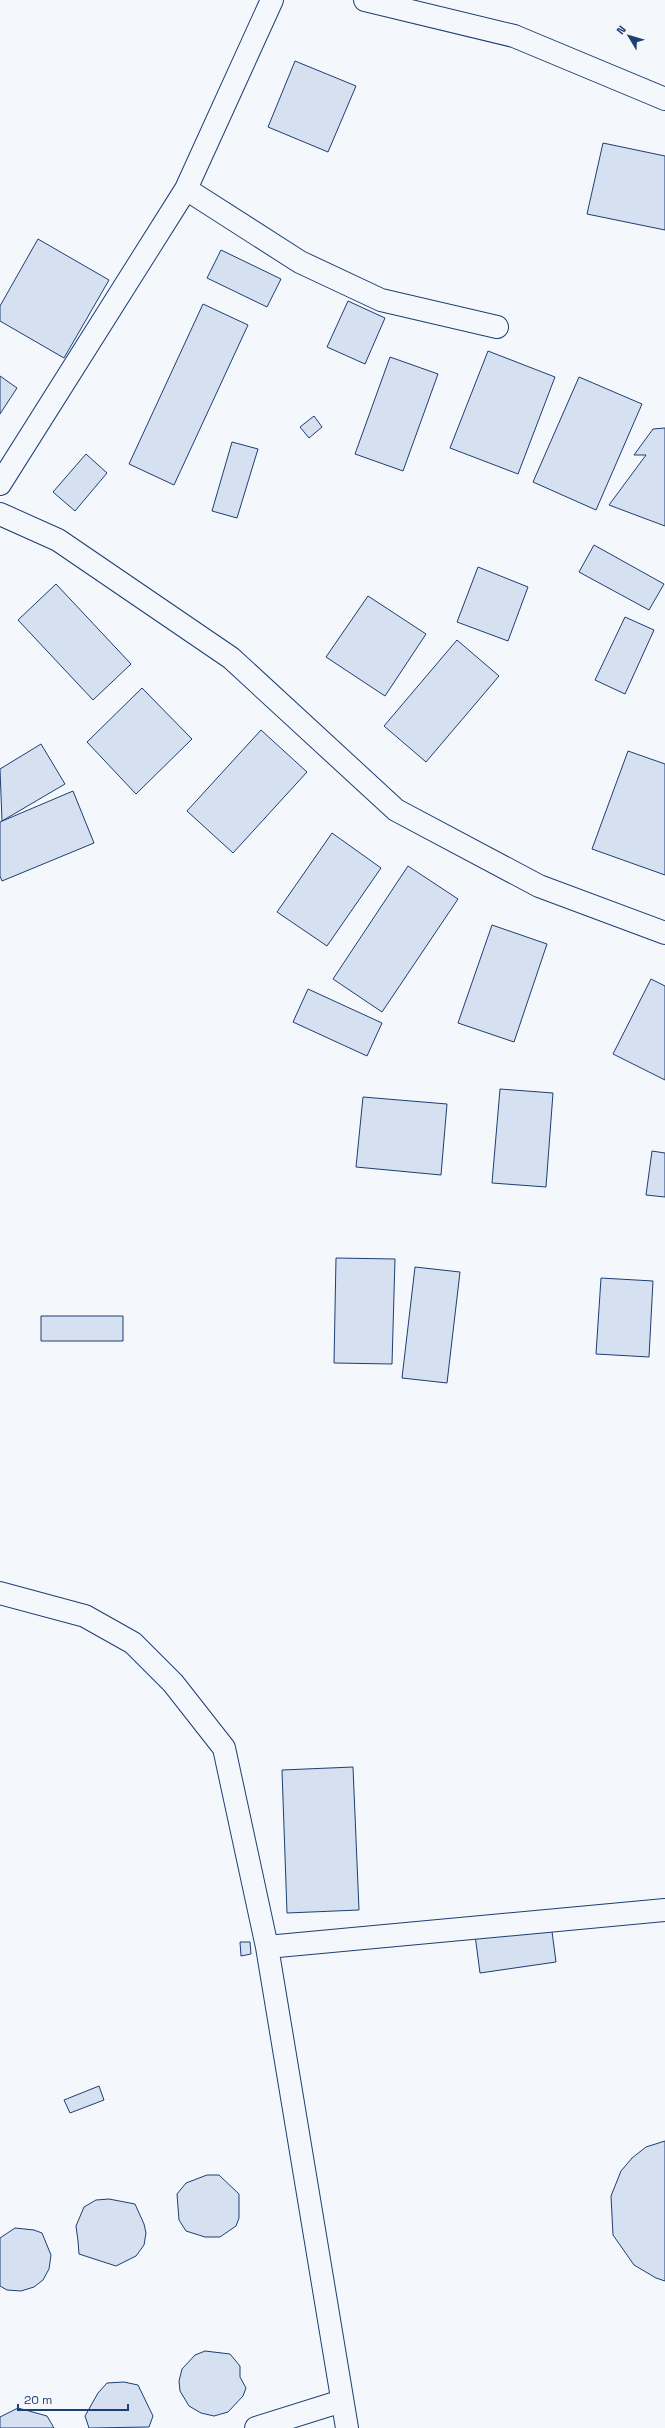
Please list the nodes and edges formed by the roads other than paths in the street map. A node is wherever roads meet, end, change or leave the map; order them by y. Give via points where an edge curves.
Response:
1 (272, 0) edge
2 (368, 0) edge
3 (665, 99) edge
4 (186, 189) junction
5 (497, 327) dead end
6 (0, 484) edge
7 (0, 514) edge
8 (665, 933) edge
9 (0, 1593) edge
10 (665, 1910) edge
11 (267, 1947) junction
12 (342, 2401) junction
13 (256, 2428) edge
14 (347, 2428) edge

1 - 4 street
2 - 3 street via 514,36
4 - 5 street via 300,262 381,300
4 - 6 street
7 - 8 street via 58,540 231,658 396,810 539,886
9 - 11 street via 85,1616 132,1643 173,1683 224,1748
10 - 11 street
11 - 12 street
12 - 13 street
12 - 14 street

